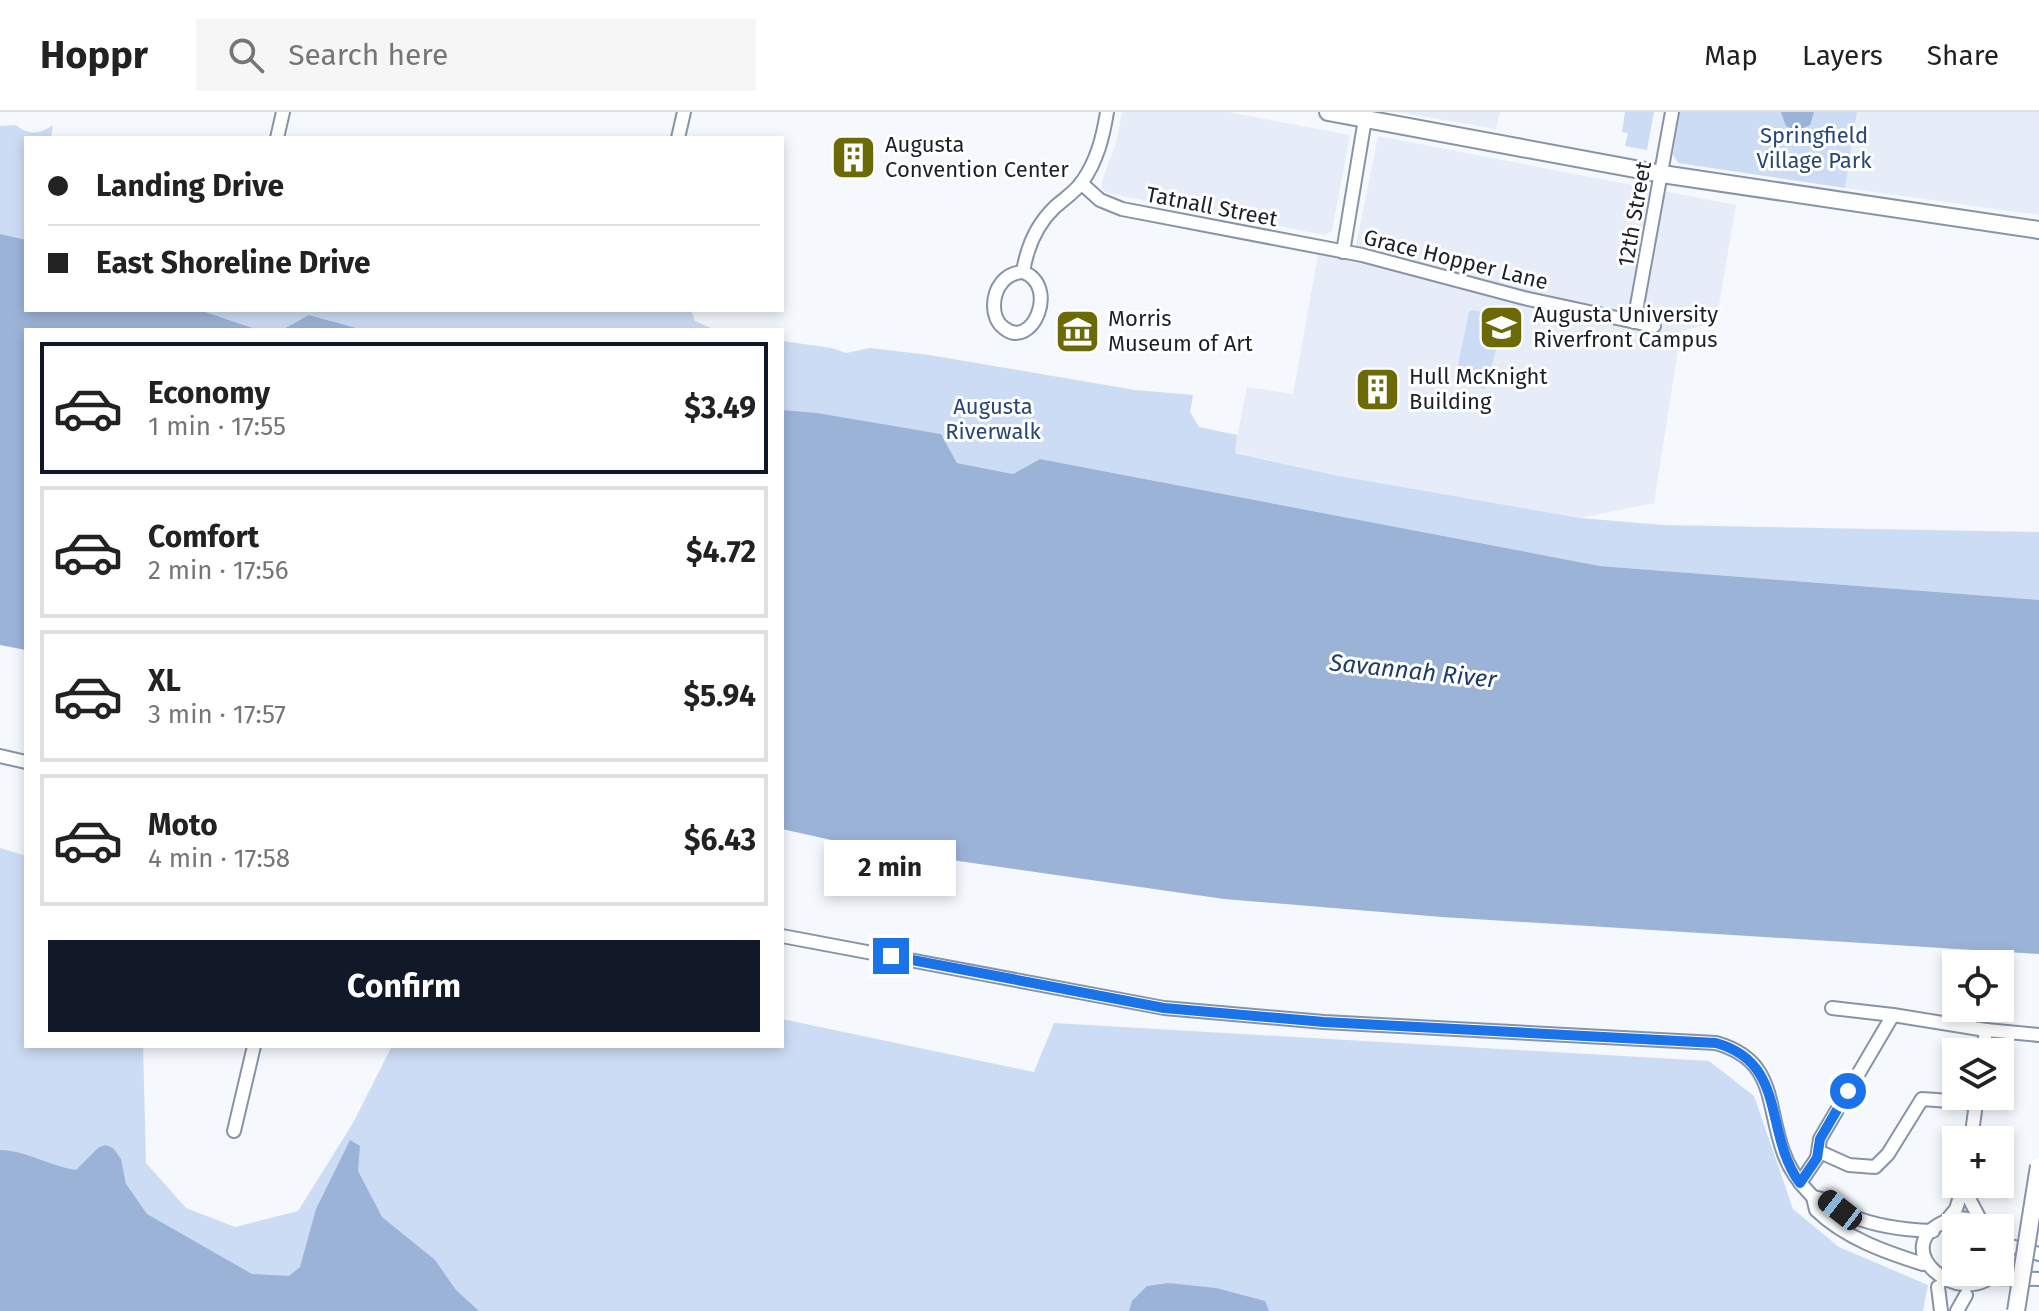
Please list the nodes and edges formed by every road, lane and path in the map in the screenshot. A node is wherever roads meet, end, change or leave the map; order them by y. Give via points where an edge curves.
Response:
1 (283, 112) edge
2 (684, 112) edge
3 (1107, 112) edge
4 (1328, 112) edge
5 (1672, 112) edge
6 (1365, 116) edge
7 (277, 136) edge
8 (678, 136) edge
9 (1662, 174) junction
10 (1081, 183) junction
11 (2039, 230) edge
12 (1343, 252) junction
13 (1023, 272) junction
14 (1634, 322) junction
15 (1654, 326) dead end
16 (0, 756) edge
17 (24, 762) edge
18 (784, 936) edge
19 (1832, 1008) dead end
20 (1893, 1015) junction
21 (1986, 1030) junction
22 (2039, 1035) edge
23 (1985, 1038) edge
24 (254, 1048) edge
25 (1942, 1099) edge
26 (234, 1131) dead end
27 (1820, 1152) junction
28 (2039, 1166) edge
29 (1800, 1183) junction
30 (1813, 1197) junction
31 (1942, 1224) edge
32 (1933, 1231) junction
33 (2014, 1247) edge
34 (2039, 1254) edge
35 (1923, 1264) junction
36 (2014, 1277) edge
37 (2039, 1279) edge
38 (1984, 1286) edge
39 (1938, 1287) junction
40 (1966, 1295) junction
41 (1941, 1311) edge
42 (1957, 1311) edge
43 (2016, 1311) edge

1 - 7 street
2 - 8 street
3 - 10 street via 1100,144
4 - 6 main road
5 - 9 street, 12th Street
6 - 9 main road
6 - 12 street
9 - 11 main road
9 - 14 street, 12th Street
10 - 12 street, Tatnall Street via 1100,200 1122,209
10 - 13 street via 1040,223
12 - 14 street, Grace Hopper Lane
13 - 13 street via 1008,276 995,298 996,318 1012,332 1031,325 1041,306 1036,281
14 - 15 street, Grace Hopper Lane
16 - 17 street
18 - 29 street via 1164,1008 1716,1043 1737,1050 1762,1075 1782,1150
19 - 20 street
20 - 21 street
20 - 27 street via 1820,1139
21 - 22 street
21 - 23 street
24 - 26 street
25 - 27 street via 1922,1099 1875,1167 1849,1165
27 - 29 street
28 - 43 main road, bridge
29 - 30 street
30 - 32 street via 1856,1218
30 - 35 street via 1816,1210 1842,1231
31 - 32 street
32 - 35 street
33 - 34 street
35 - 39 street
36 - 37 street
38 - 40 street
39 - 40 street
39 - 41 street
40 - 42 street

